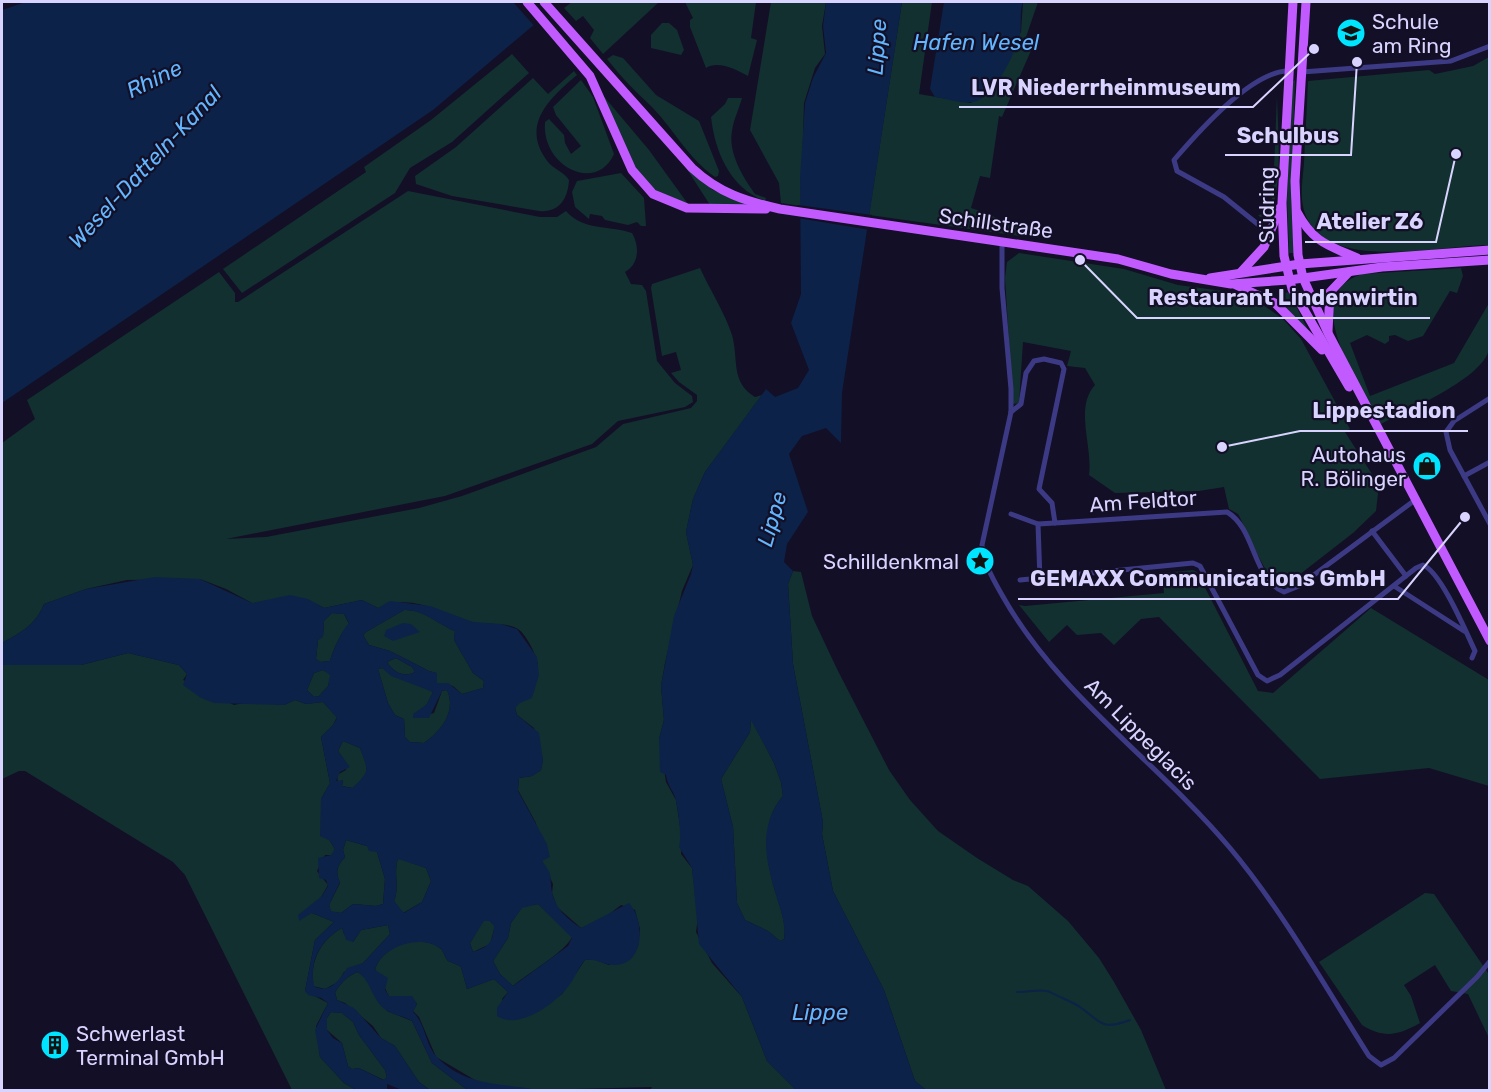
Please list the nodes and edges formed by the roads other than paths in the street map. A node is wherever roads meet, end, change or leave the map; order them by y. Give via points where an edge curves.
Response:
1 (527, 2) edge
2 (544, 2) edge
3 (1293, 2) edge
4 (1306, 2) edge
5 (1490, 46) edge
6 (1289, 71) junction
7 (1302, 72) junction
8 (1282, 203) junction
9 (1295, 207) junction
10 (780, 209) junction
11 (1270, 234) junction
12 (1002, 242) junction
13 (1490, 250) edge
14 (1467, 257) junction
15 (1359, 259) junction
16 (1490, 260) edge
17 (1300, 264) junction
18 (1286, 265) junction
19 (1350, 271) junction
20 (1239, 273) junction
21 (1303, 278) junction
22 (1204, 279) junction
23 (1289, 280) junction
24 (1231, 284) junction
25 (1328, 333) junction
26 (1331, 359) junction
27 (1490, 398) edge
28 (1011, 412) junction
29 (1490, 462) edge
30 (1398, 469) junction
31 (1464, 476) junction
32 (1415, 500) junction
33 (1011, 514) dead end
34 (1056, 523) junction
35 (1038, 524) junction
36 (1490, 524) edge
37 (1372, 531) junction
38 (1406, 576) junction
39 (1020, 580) dead end
40 (1040, 580) junction
41 (1394, 586) junction
42 (1466, 632) junction
43 (1490, 641) edge
44 (1472, 658) dead end
45 (1490, 961) edge

1 - 10 main road via 590,76 632,170 653,194 687,208
2 - 10 main road via 712,186 743,200
3 - 6 main road, Südring
4 - 7 main road, Südring
5 - 7 street via 1451,61
6 - 7 main road
6 - 8 main road, Südring
6 - 11 street via 1252,83 1174,160 1177,171 1224,197
7 - 9 main road, Südring
8 - 11 main road
8 - 18 main road, Südring
9 - 15 main road via 1318,241
9 - 17 main road, Südring
10 - 12 main road, Schillstraße
11 - 20 main road via 1256,258
12 - 22 main road, Schillstraße via 1118,259
12 - 28 street, Am Lippeglacis
13 - 14 main road, Schillstraße
14 - 15 main road, Schillstraße
14 - 16 main road, Schillstraße
14 - 19 main road, Schillstraße
15 - 17 main road, Schillstraße
17 - 18 main road, Schillstraße
17 - 21 main road, Südring
18 - 20 main road, Schillstraße
18 - 23 main road, Südring
19 - 21 main road, Schillstraße
19 - 25 main road via 1330,292
20 - 22 main road, Schillstraße
21 - 23 main road, Schillstraße
21 - 25 main road, Südring
22 - 24 main road, Schillstraße
23 - 24 main road, Schillstraße
23 - 26 main road, Südring
24 - 26 main road via 1275,303
25 - 30 main road, Südring
26 - 30 main road
27 - 31 street via 1454,421 1446,432 1450,450
28 - 34 street via 1021,404 1026,373 1034,361 1061,363 1064,369 1039,489 1052,502
28 - 45 street, Am Lippeglacis via 982,545 984,560 1002,595 1052,668 1229,847 1369,1056 1381,1065 1394,1058
29 - 31 street
30 - 32 main road
31 - 36 street
32 - 37 street, Am Feldtor
32 - 43 main road
33 - 35 street
34 - 35 street
34 - 37 street, Am Feldtor via 1227,512 1240,524 1270,583 1284,592 1299,586
35 - 40 street
37 - 38 street
38 - 41 street
38 - 42 street via 1424,565 1434,572
39 - 40 street
40 - 41 street via 1193,563 1200,566 1258,675 1267,681
41 - 42 street
42 - 44 street via 1475,651

